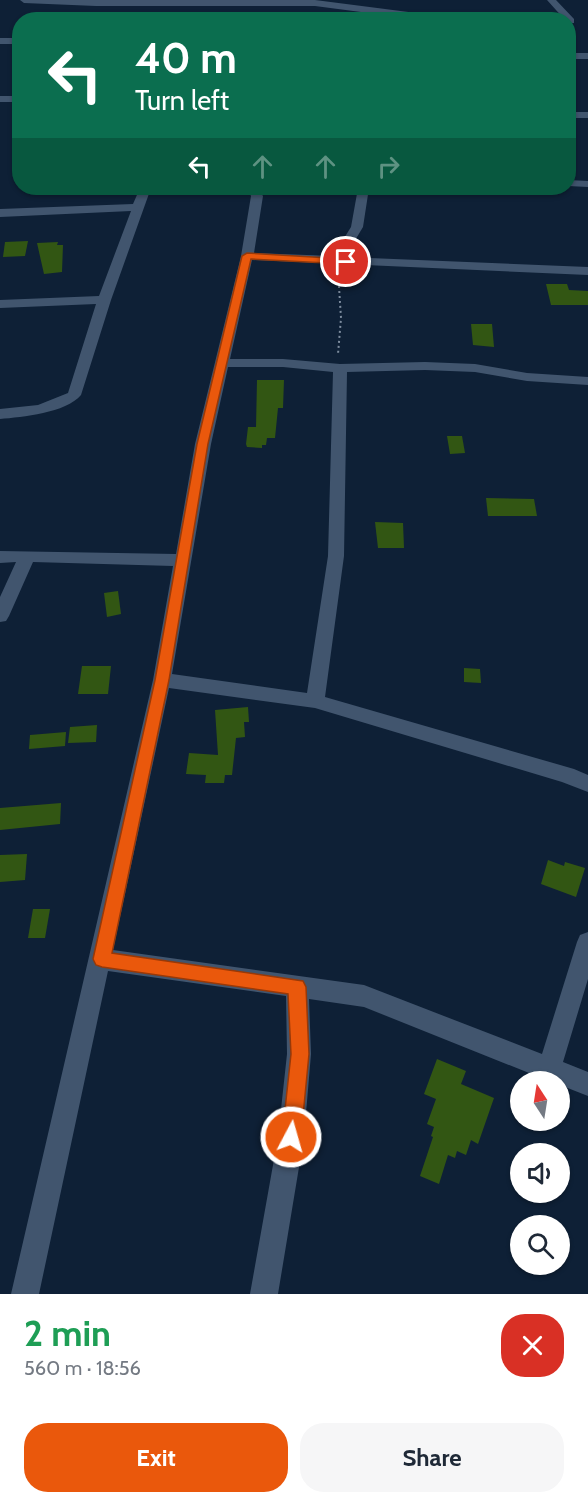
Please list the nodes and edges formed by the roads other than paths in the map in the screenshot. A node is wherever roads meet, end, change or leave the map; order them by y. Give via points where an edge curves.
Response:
1 (24, 0) edge
2 (550, 0) edge
3 (370, 12) edge
4 (563, 12) edge
5 (142, 195) edge
6 (256, 195) edge
7 (363, 195) edge
8 (137, 207) junction
9 (0, 213) edge
10 (247, 256) junction
11 (336, 261) junction
12 (588, 271) edge
13 (104, 300) junction
14 (0, 304) edge
15 (221, 363) junction
16 (340, 368) junction
17 (588, 381) edge
18 (0, 414) edge
19 (27, 555) junction
20 (0, 557) edge
21 (184, 560) junction
22 (0, 616) edge
23 (162, 680) junction
24 (315, 701) junction
25 (588, 784) edge
26 (588, 942) edge
27 (102, 959) junction
28 (297, 987) junction
29 (549, 1069) junction
30 (588, 1084) edge
31 (25, 1294) edge
32 (264, 1294) edge

1 - 3 street via 315,3
2 - 4 street
5 - 8 street
6 - 10 street
7 - 11 street via 357,227
8 - 9 street
8 - 13 street
10 - 11 street
10 - 15 street
11 - 12 street
13 - 14 street
13 - 18 street via 74,395 57,405 30,412
15 - 16 street
15 - 21 street
16 - 17 street via 465,368
16 - 24 street via 336,556
19 - 20 street
19 - 21 street
19 - 22 street
21 - 23 street
23 - 24 street
23 - 27 street
24 - 25 street
26 - 29 street
27 - 28 street
27 - 31 street
28 - 29 street via 364,996
28 - 32 street via 300,1054 291,1137
29 - 30 street

